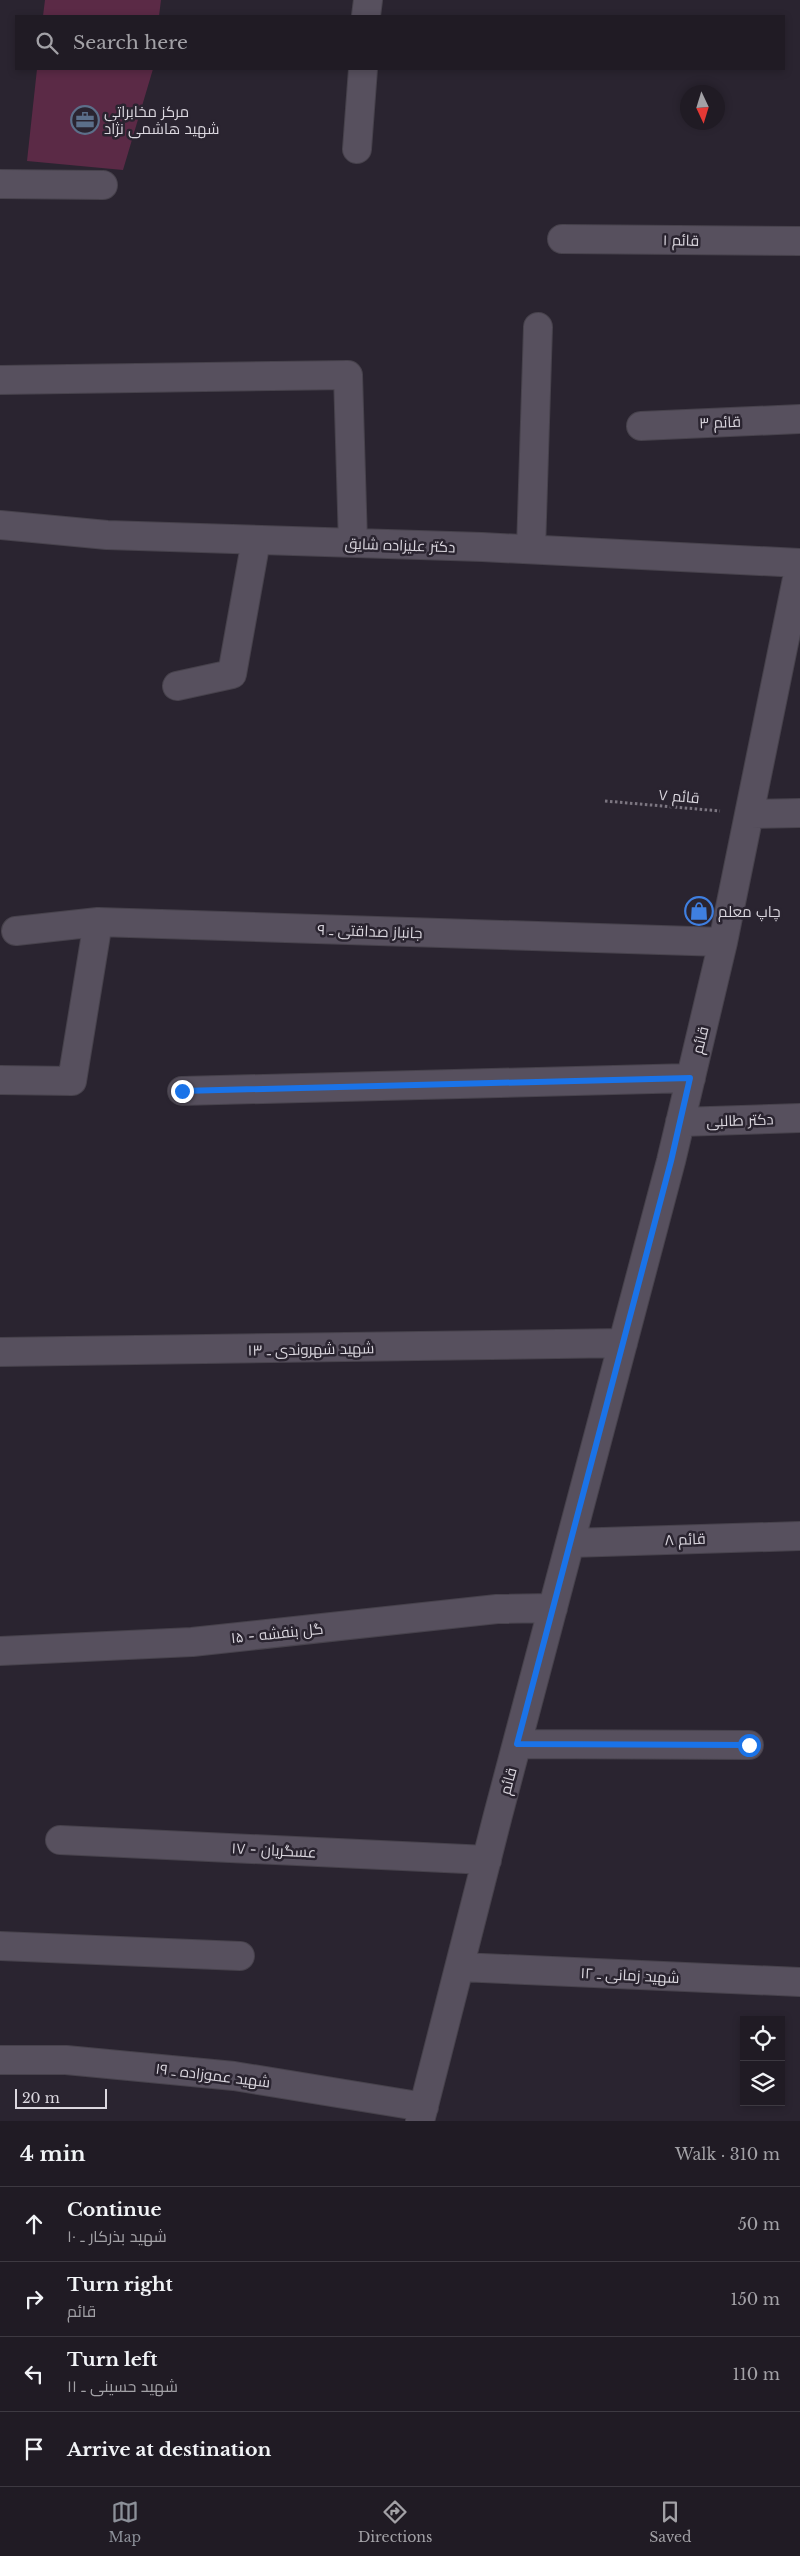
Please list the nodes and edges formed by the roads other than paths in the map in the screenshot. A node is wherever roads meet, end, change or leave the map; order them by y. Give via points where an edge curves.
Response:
1 (368, 0) edge
2 (366, 15) edge
3 (362, 70) edge
4 (357, 150) dead end
5 (0, 184) edge
6 (103, 185) dead end
7 (562, 238) dead end
8 (800, 241) edge
9 (538, 327) dead end
10 (0, 380) edge
11 (800, 419) edge
12 (641, 426) dead end
13 (0, 525) edge
14 (256, 540) junction
15 (353, 543) junction
16 (531, 550) junction
17 (800, 563) edge
18 (177, 686) dead end
19 (800, 813) edge
20 (751, 814) junction
21 (98, 922) junction
22 (16, 931) dead end
23 (723, 942) junction
24 (690, 1078) junction
25 (0, 1080) edge
26 (182, 1091) dead end
27 (800, 1118) edge
28 (680, 1122) junction
29 (623, 1343) junction
30 (0, 1352) edge
31 (800, 1536) edge
32 (570, 1542) junction
33 (553, 1608) junction
34 (0, 1651) edge
35 (517, 1744) junction
36 (749, 1745) dead end
37 (60, 1840) dead end
38 (487, 1860) junction
39 (0, 1946) edge
40 (240, 1956) dead end
41 (460, 1967) junction
42 (800, 1982) edge
43 (0, 2060) edge
44 (422, 2114) edge

1 - 2 street
3 - 4 street
5 - 6 street
7 - 8 street, قائم ۱
9 - 16 street
10 - 15 street via 348,375
11 - 12 street, قائم ۳
13 - 14 street, دکتر علیزاده شایق via 107,535
14 - 15 street, دکتر علیزاده شایق
14 - 18 street via 232,674
15 - 16 street, دکتر علیزاده شایق
16 - 17 street, دکتر علیزاده شایق
17 - 20 street, قائم
19 - 20 street
20 - 23 street, قائم
21 - 22 street, جانباز صداقتی ـ ۹
21 - 23 street, جانباز صداقتی ـ ۹
21 - 25 street via 72,1081
23 - 24 street, قائم
24 - 26 street
24 - 28 street, قائم
27 - 28 street, دکتر طالبی
28 - 29 street, قائم
29 - 30 street, شهید شهروندی ـ ۱۳
29 - 32 street, قائم
31 - 32 street, قائم ۸
32 - 33 street, قائم
33 - 34 street, گل بنفشه - ۱۵ via 497,1609 192,1642
33 - 35 street, قائم
35 - 36 street
35 - 38 street, قائم
37 - 38 street, عسگریان - ۱۷
38 - 41 street, قائم
39 - 40 street
41 - 42 street, شهید زمانی ـ ۱۲
41 - 44 street, قائم
43 - 44 street, شهید عموزاده ـ ۱۹ via 66,2060 234,2076

